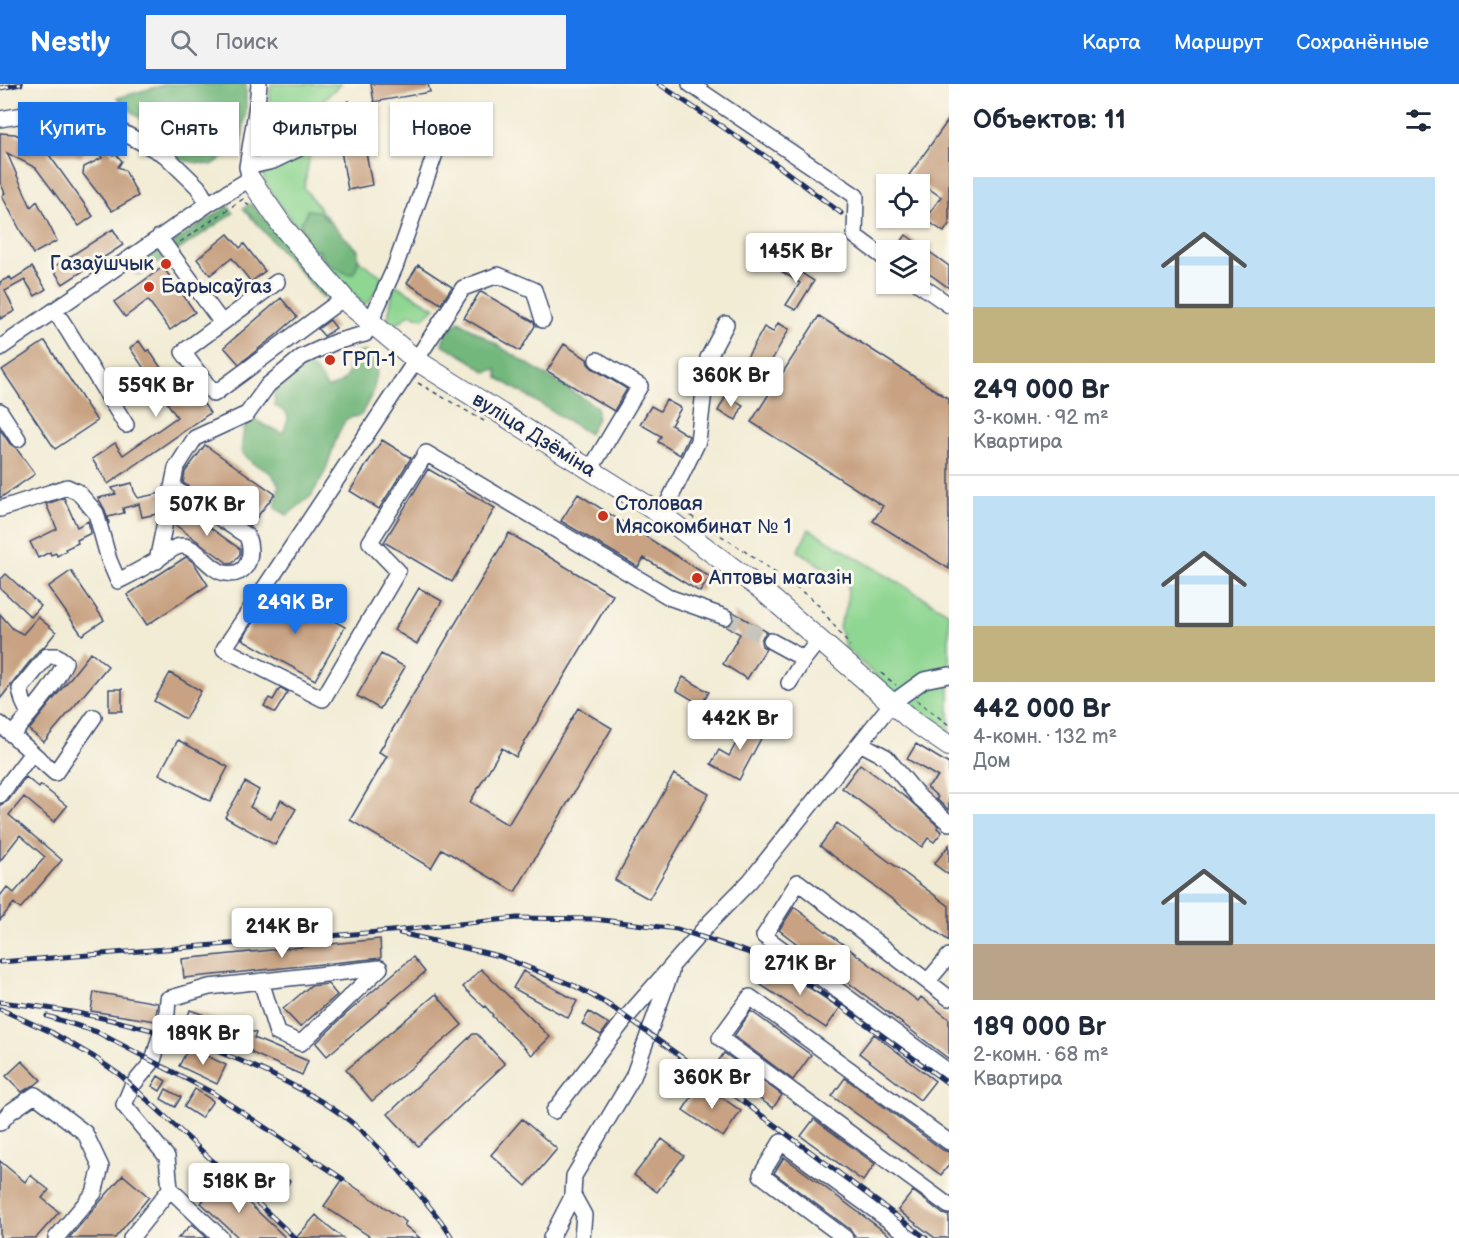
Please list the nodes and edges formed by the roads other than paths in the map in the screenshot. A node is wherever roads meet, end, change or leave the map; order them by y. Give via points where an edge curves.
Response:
1 (259, 84) edge
2 (690, 84) edge
3 (0, 119) edge
4 (284, 156) edge
5 (434, 156) edge
6 (249, 173) junction
7 (208, 204) junction
8 (159, 237) junction
9 (876, 252) edge
10 (277, 282) dead end
11 (930, 291) edge
12 (345, 300) junction
13 (949, 305) edge
14 (55, 311) junction
15 (543, 320) dead end
16 (370, 322) junction
17 (222, 323) junction
18 (726, 324) dead end
19 (0, 348) edge
20 (416, 360) junction
21 (597, 360) dead end
22 (0, 411) edge
23 (126, 425) dead end
24 (18, 439) dead end
25 (590, 470) junction
26 (172, 487) junction
27 (665, 508) junction
28 (0, 509) edge
29 (157, 561) junction
30 (726, 617) tunnel mouth
31 (819, 640) junction
32 (771, 641) tunnel mouth
33 (804, 659) junction
34 (949, 675) edge
35 (789, 683) dead end
36 (899, 698) junction
37 (29, 714) dead end
38 (94, 717) dead end
39 (6, 729) edge
40 (860, 743) junction
41 (949, 746) edge
42 (32, 753) junction
43 (0, 795) edge
44 (949, 824) edge
45 (949, 956) edge
46 (674, 964) junction
47 (261, 981) junction
48 (928, 981) junction
49 (949, 998) edge
50 (949, 1072) edge
51 (554, 1111) dead end
52 (0, 1123) edge
53 (949, 1142) edge
54 (170, 1189) junction
55 (573, 1195) junction
56 (949, 1206) edge
57 (56, 1238) edge
58 (131, 1238) edge
59 (221, 1238) edge
60 (551, 1238) edge
61 (582, 1238) edge
62 (845, 1238) edge
63 (913, 1238) edge

1 - 6 street
2 - 9 street via 856,196 855,236
3 - 7 street via 35,113 107,124 165,155 198,187
4 - 6 street
5 - 16 street via 395,267
6 - 7 street
6 - 12 main road, вуліца Дзёміна via 283,227
7 - 8 street
8 - 14 street
8 - 17 street
10 - 17 street
11 - 13 street
12 - 16 main road, вуліца Дзёміна
12 - 17 street via 214,394 183,352
14 - 19 street
14 - 23 street
15 - 20 street via 534,290 498,275 463,288
16 - 20 main road, вуліца Дзёміна
16 - 26 street via 365,334 334,342 302,357 268,385 247,414 195,438 176,468
18 - 27 street via 708,358 698,441
20 - 25 main road, вуліца Дзёміна
20 - 30 street via 224,648 323,699 398,571 370,542 426,453 671,598
21 - 25 street via 640,386
22 - 24 street
25 - 27 main road, вуліца Дзёміна
26 - 29 street
26 - 29 street via 247,536 250,559 240,572 224,573 184,546
27 - 31 main road, вуліца Дзёміна
28 - 29 street via 67,488 78,492 96,513 118,581
31 - 33 street
31 - 36 main road, вуліца Дзёміна
32 - 33 street
33 - 35 street
34 - 36 street via 924,680
36 - 40 street
36 - 41 main road, вуліца Дзёміна via 910,719
37 - 39 street
38 - 42 street via 55,773
39 - 42 street
40 - 44 street via 886,757 920,798
40 - 46 street via 750,881
42 - 43 street
45 - 48 street
46 - 51 street via 626,1018
46 - 55 street via 633,1077 574,1176
47 - 47 street via 273,980 380,968 301,1043 277,1033
47 - 54 street via 208,987 168,999 166,1026 153,1062 132,1086 124,1105 167,1157
48 - 49 street
48 - 50 street via 798,882 764,936
52 - 57 street via 36,1095 85,1133 101,1167 93,1193
53 - 56 street via 750,997 720,1038
54 - 58 street
54 - 59 street
55 - 60 street
55 - 61 street via 584,1215
62 - 63 street via 761,1174 781,1142

